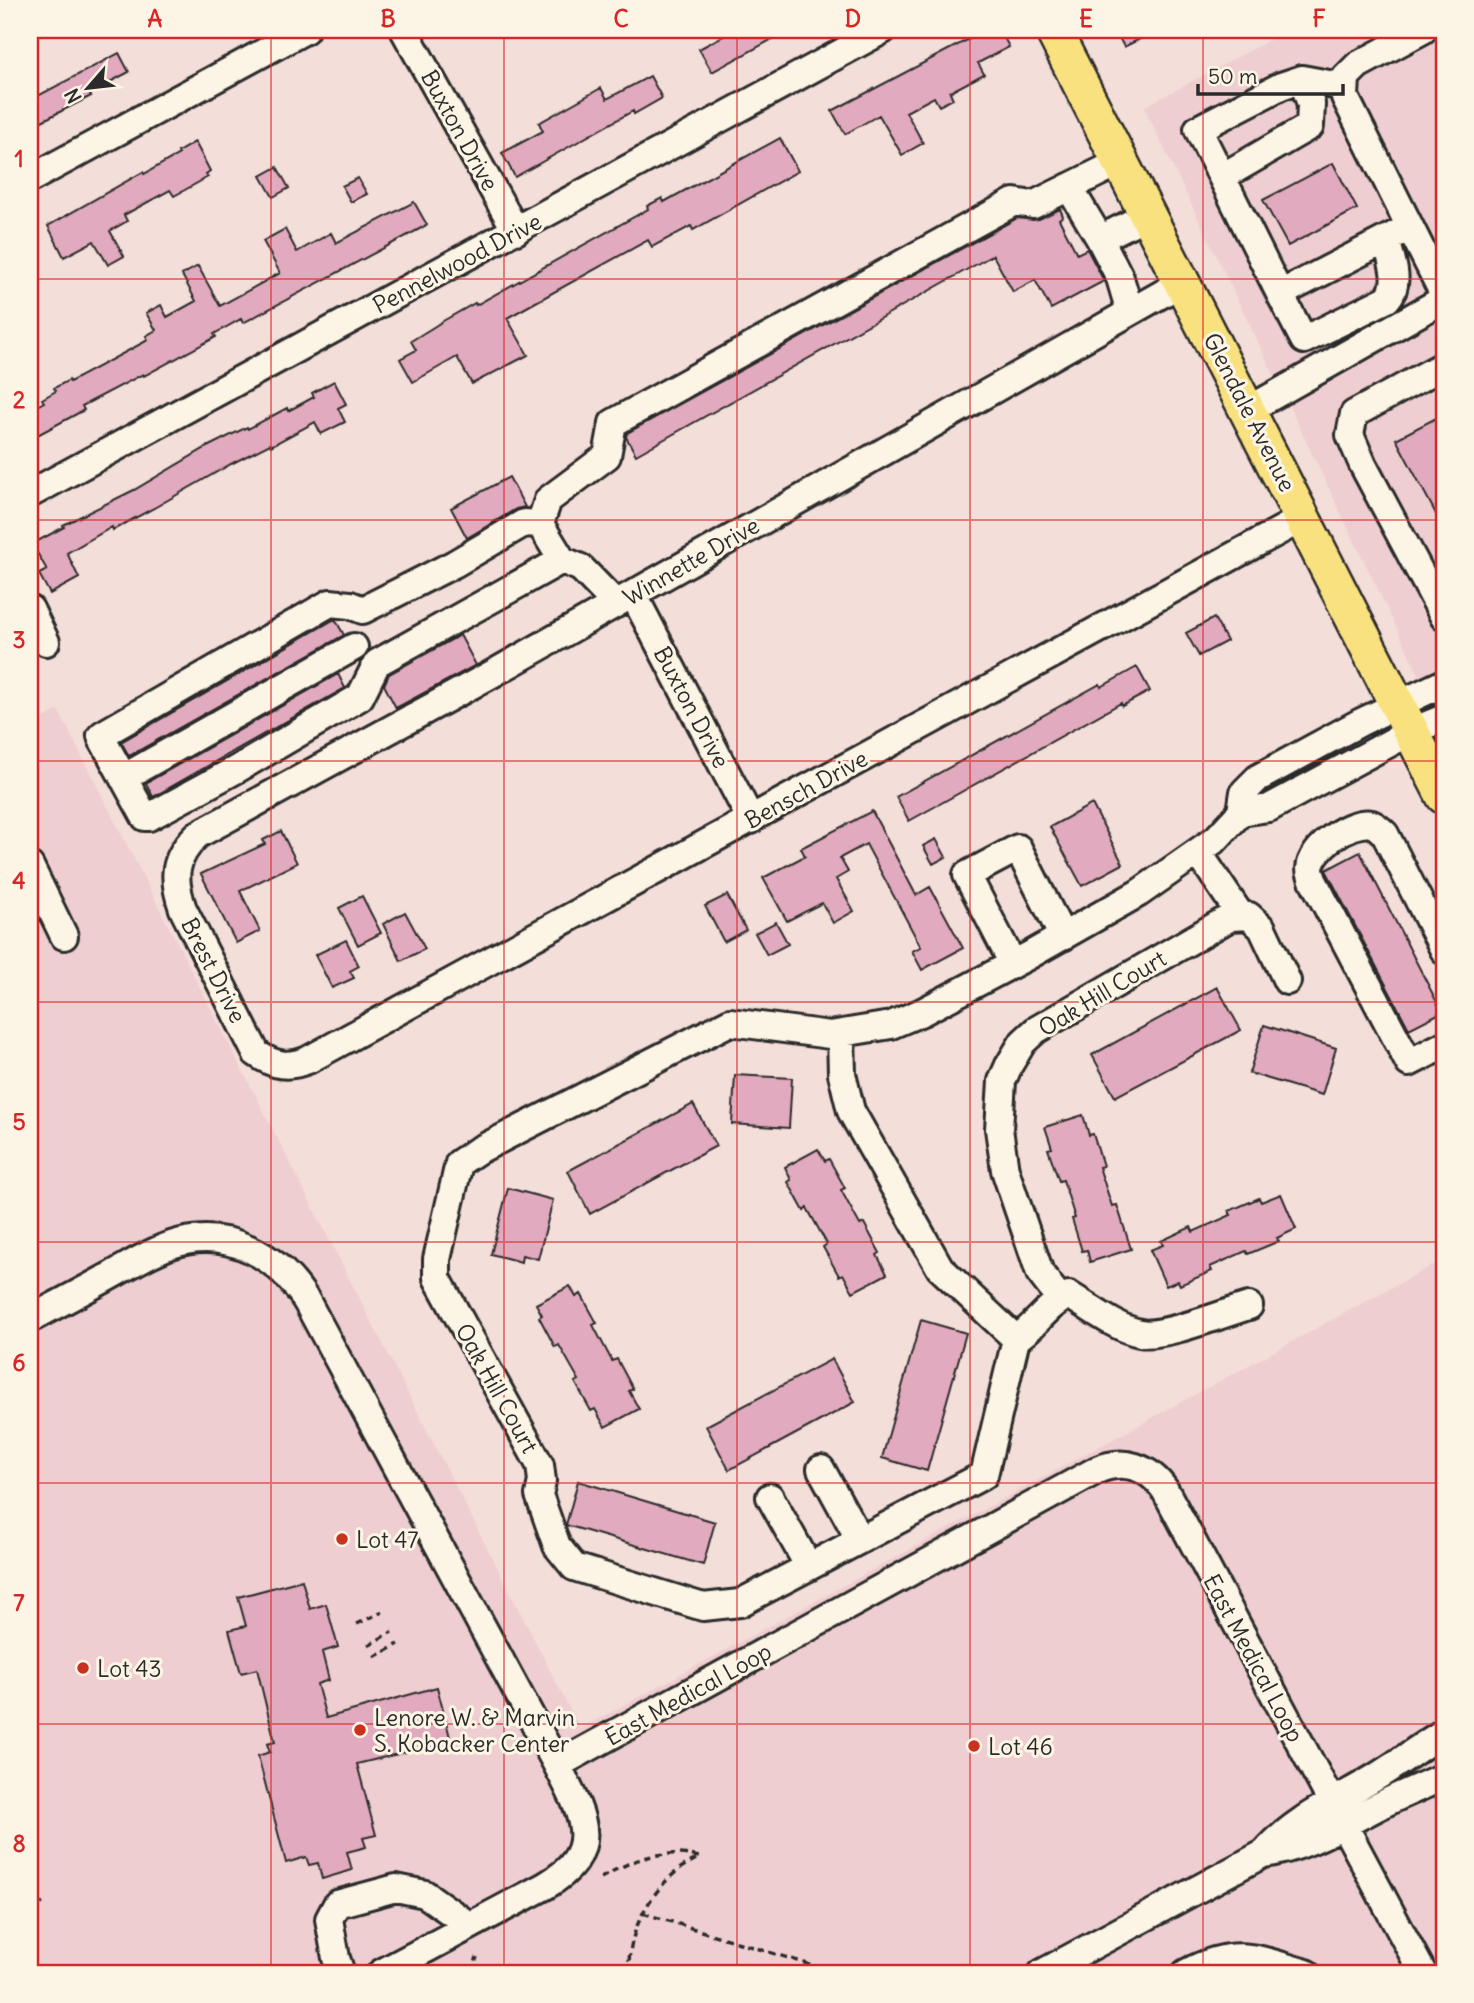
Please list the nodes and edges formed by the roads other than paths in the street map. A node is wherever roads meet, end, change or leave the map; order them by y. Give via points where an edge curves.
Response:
1 (305, 30) edge
2 (404, 30) edge
3 (883, 30) edge
4 (1053, 30) edge
5 (1423, 30) edge
6 (1302, 79) junction
7 (1345, 87) junction
8 (1122, 161) junction
9 (1222, 177) junction
10 (30, 179) edge
11 (1069, 187) junction
12 (1149, 214) junction
13 (1410, 227) junction
14 (516, 231) junction
15 (1100, 239) junction
16 (1385, 240) junction
17 (1183, 282) junction
18 (1280, 294) junction
19 (1444, 297) edge
20 (1130, 312) junction
21 (1444, 365) edge
22 (1248, 410) junction
23 (30, 494) edge
24 (1303, 518) junction
25 (540, 524) junction
26 (562, 560) junction
27 (624, 599) junction
28 (346, 605) junction
29 (30, 609) edge
30 (1444, 617) edge
31 (46, 642) dead end
32 (355, 647) junction
33 (367, 683) junction
34 (1444, 683) edge
35 (1405, 718) junction
36 (1444, 718) edge
37 (123, 778) junction
38 (1444, 796) edge
39 (751, 820) junction
40 (197, 835) joint
41 (1198, 852) junction
42 (30, 866) edge
43 (1241, 916) junction
44 (64, 936) dead end
45 (1063, 936) junction
46 (1444, 950) edge
47 (1013, 964) junction
48 (1287, 981) dead end
49 (841, 1034) junction
50 (1444, 1045) edge
51 (308, 1060) joint
52 (1060, 1299) junction
53 (1249, 1306) dead end
54 (30, 1320) edge
55 (1016, 1339) junction
56 (821, 1469) dead end
57 (771, 1497) dead end
58 (860, 1540) junction
59 (809, 1567) junction
60 (1444, 1732) edge
61 (557, 1765) junction
62 (1444, 1776) edge
63 (1337, 1814) junction
64 (470, 1926) junction
65 (1418, 1972) edge
66 (341, 1973) edge
67 (381, 1973) edge
68 (1042, 1973) edge
69 (1186, 1973) edge
70 (1306, 1973) edge

1 - 10 street
2 - 14 street, Buxton Drive
3 - 14 street, Pennelwood Drive
4 - 8 main road, Glendale Avenue
5 - 7 street via 1358,65 1346,77
6 - 7 street
6 - 9 street via 1311,104 1310,126
6 - 9 street via 1198,129
7 - 13 street via 1345,97
8 - 11 street
8 - 12 main road, Glendale Avenue
9 - 18 street
11 - 15 street
11 - 25 street via 1033,205 1014,202 614,423 607,456 548,499
12 - 15 street
12 - 17 main road, Glendale Avenue
13 - 16 street
13 - 19 street
14 - 23 street, Pennelwood Drive
15 - 20 street via 1120,278
16 - 18 street
16 - 18 street via 1395,288 1387,299 1304,341
17 - 20 street, Winnette Drive
17 - 22 main road, Glendale Avenue
19 - 22 street
20 - 27 street, Winnette Drive
21 - 30 street via 1354,414 1350,435
22 - 24 main road, Glendale Avenue
24 - 35 main road, Glendale Avenue
24 - 39 street, Bensch Drive
25 - 26 street
25 - 28 street via 524,523 363,610
26 - 27 street, Buxton Drive
26 - 33 street via 377,663
27 - 39 street, Buxton Drive
27 - 40 street, Winnette Drive
28 - 32 street
28 - 37 street via 330,603 101,736
29 - 31 street
32 - 33 street
32 - 37 street
33 - 37 street via 360,697 149,817
34 - 35 street
35 - 36 street
35 - 38 main road, Glendale Avenue
35 - 41 street, Oak Hill Court via 1258,778 1244,792 1241,813
39 - 51 street, Bensch Drive
40 - 51 street, Brest Drive via 186,846 175,872 183,909 256,1053 285,1066
41 - 43 street
41 - 45 street, Oak Hill Court via 1139,893
42 - 44 street
43 - 48 street via 1249,916 1262,928
43 - 52 street, Oak Hill Court via 1231,917 1036,1030 1009,1065 1002,1081 999,1129 1005,1171 1040,1273
45 - 47 street, Oak Hill Court
45 - 47 street via 1018,848 967,875
46 - 50 street via 1385,834 1369,823 1326,841 1310,868 1312,880 1409,1063
47 - 49 street, Oak Hill Court via 891,1025
49 - 55 street via 842,1074 851,1111 933,1256 940,1268
49 - 59 street, Oak Hill Court via 730,1022 477,1151 458,1163 437,1259 437,1278 540,1465 539,1495 557,1546 574,1567 703,1607 740,1603
52 - 53 street via 1069,1295 1142,1334 1168,1332
52 - 55 street
54 - 61 street via 153,1253 186,1241 237,1243 280,1267 307,1302
55 - 58 street, Oak Hill Court via 984,1475
56 - 58 street
57 - 59 street
58 - 59 street, Oak Hill Court
60 - 63 street via 1377,1776
61 - 63 street, East Medical Loop via 1097,1471 1128,1465 1147,1472 1165,1490
61 - 64 street via 583,1823 575,1861 552,1882
62 - 63 street via 1390,1800
63 - 65 street, East Medical Loop
63 - 68 street via 1277,1838 1263,1854
64 - 66 street via 425,1894 396,1888 337,1904 330,1919
64 - 67 street
69 - 70 street via 1233,1956

